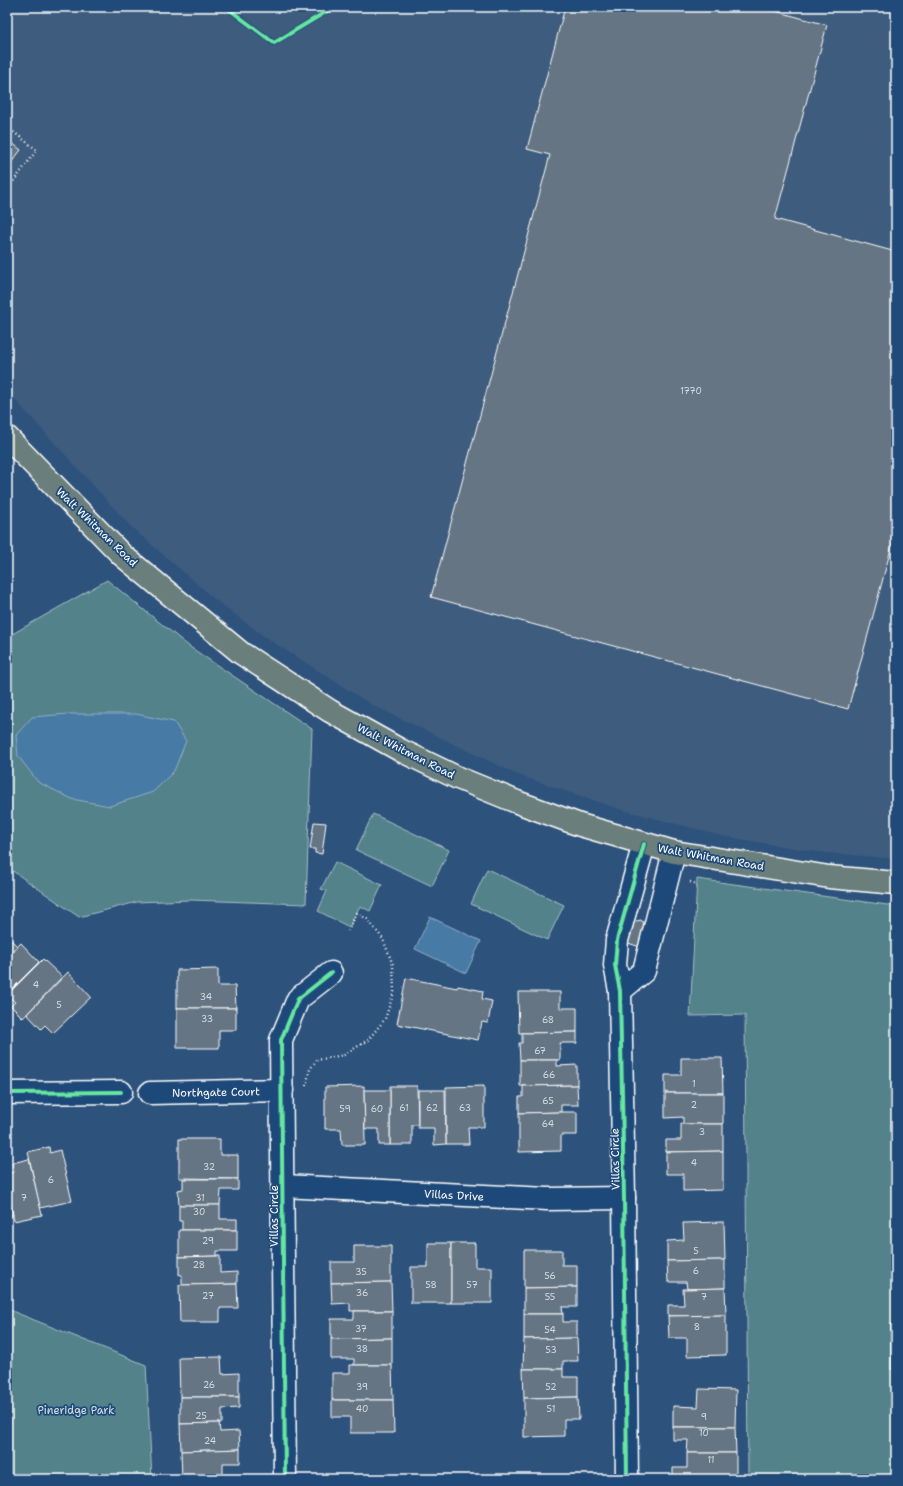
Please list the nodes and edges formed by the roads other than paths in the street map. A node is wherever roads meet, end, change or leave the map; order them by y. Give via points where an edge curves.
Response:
1 (7, 437) edge
2 (644, 844) junction
3 (674, 852) junction
4 (896, 884) edge
5 (331, 973) dead end
6 (620, 991) junction
7 (282, 1090) junction
8 (7, 1092) edge
9 (121, 1092) dead end
10 (150, 1093) dead end
11 (283, 1186) junction
12 (624, 1198) junction
13 (285, 1479) edge
14 (627, 1479) edge

1 - 2 main road, Walt Whitman Road via 122,554 241,653 330,711 400,750 466,781 580,825
2 - 3 main road, Walt Whitman Road
2 - 6 street, Villas Circle via 617,940 615,965
3 - 4 main road, Walt Whitman Road via 828,877
3 - 6 street via 644,971
5 - 7 street, Villas Circle via 298,999 281,1040
6 - 12 street, Villas Circle
7 - 10 street, Northgate Court
7 - 11 street, Villas Circle
8 - 9 street
11 - 12 street, Villas Drive via 547,1199
11 - 13 street, Villas Circle
12 - 14 street, Villas Circle

